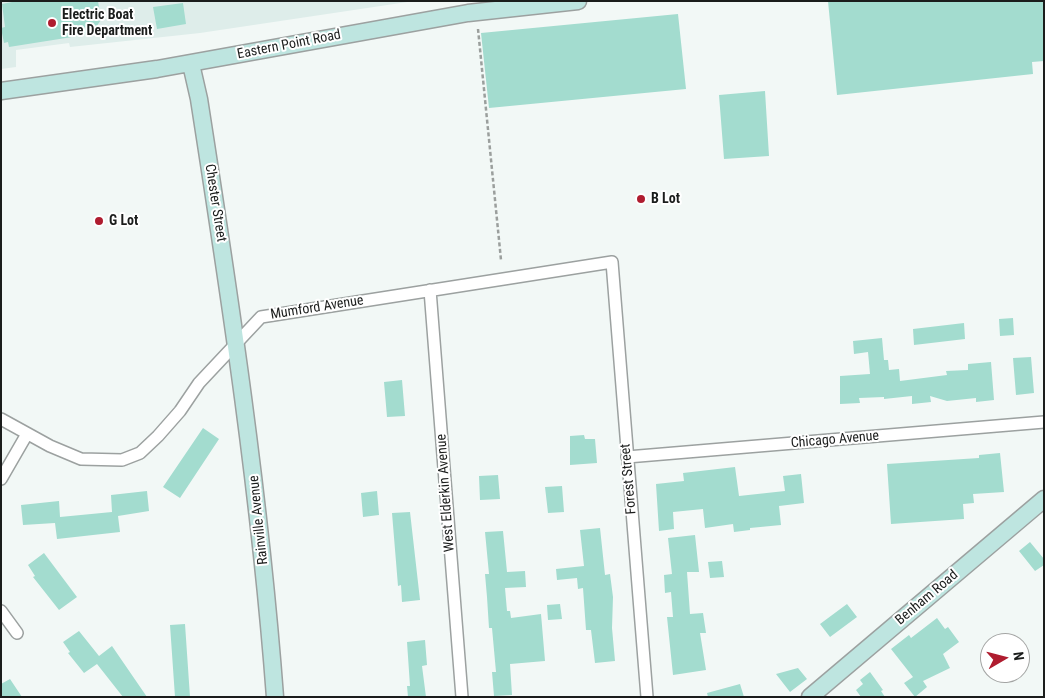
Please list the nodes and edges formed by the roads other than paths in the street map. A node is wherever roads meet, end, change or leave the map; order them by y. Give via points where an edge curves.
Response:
1 (578, 1) edge
2 (191, 64) junction
3 (1, 91) edge
4 (612, 262) joint
5 (430, 290) junction
6 (236, 344) junction
7 (1, 418) edge
8 (1044, 422) edge
9 (27, 434) junction
10 (626, 457) junction
11 (1, 479) edge
12 (1044, 500) edge
13 (1, 611) edge
14 (17, 633) dead end
15 (275, 697) edge
16 (462, 697) edge
17 (647, 697) edge
18 (810, 697) edge

1 - 2 main road, Eastern Point Road via 399,24
2 - 3 main road, Eastern Point Road
2 - 6 main road, Chester Street
4 - 5 street, Mumford Avenue
4 - 10 street, Forest Street
5 - 6 street, Mumford Avenue via 261,317
5 - 16 street, West Elderkin Avenue
6 - 9 street, Mumford Avenue via 198,383 180,411 140,453 122,460 81,459
6 - 15 main road, Rainville Avenue via 267,590
7 - 9 street, Mumford Avenue
8 - 10 street, Chicago Avenue
9 - 11 street
10 - 17 street, Forest Street
12 - 18 main road, Benham Road
13 - 14 street

